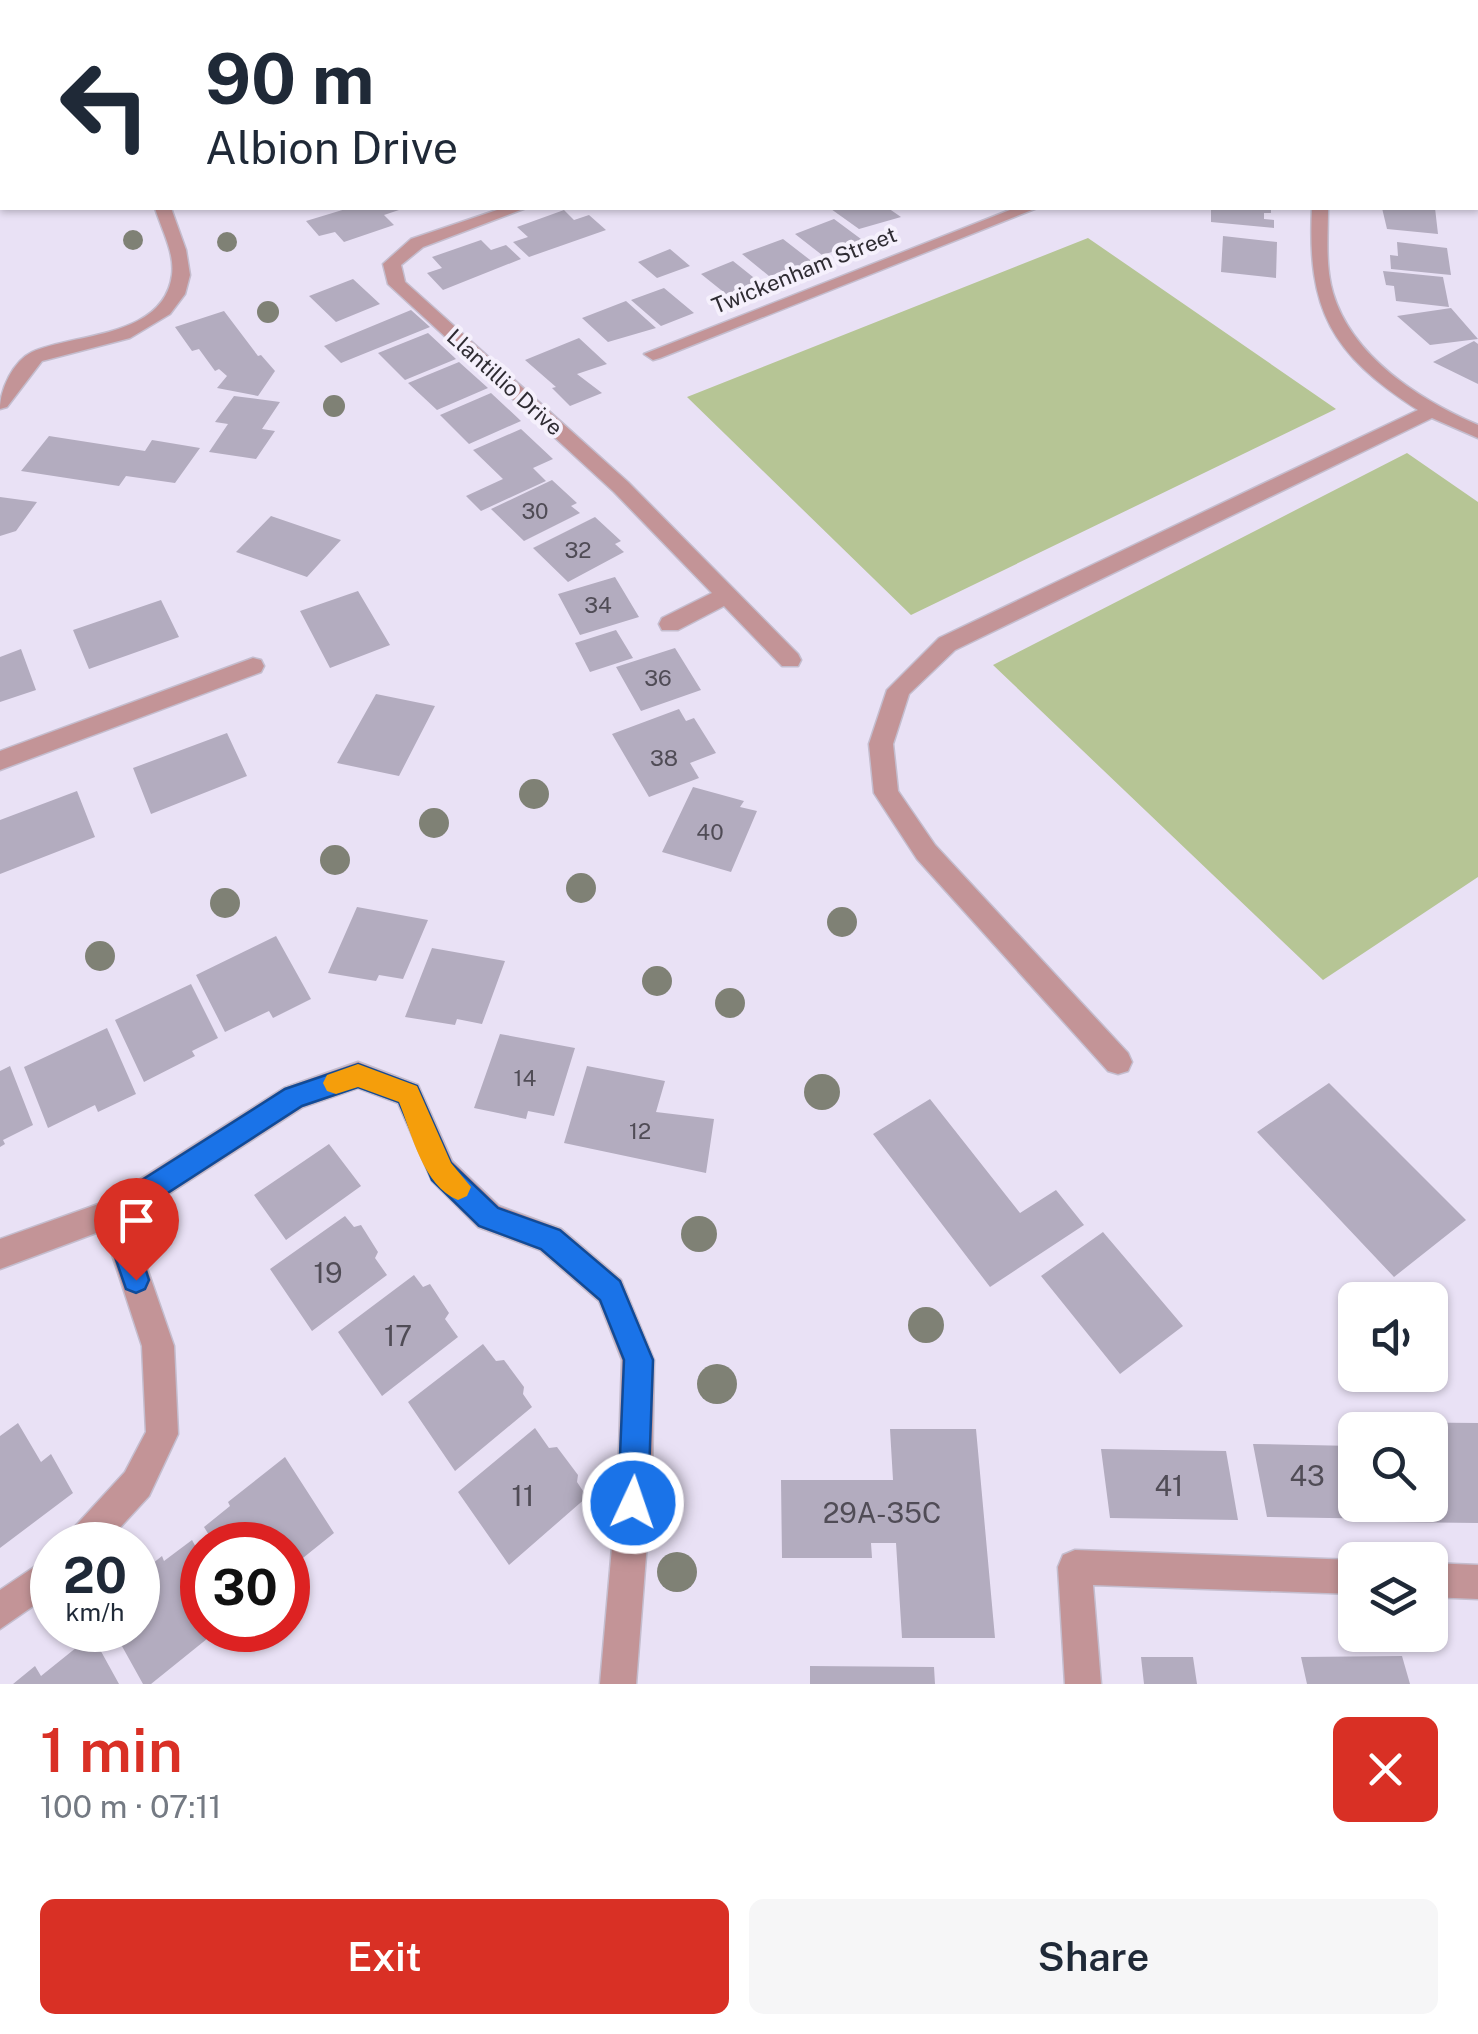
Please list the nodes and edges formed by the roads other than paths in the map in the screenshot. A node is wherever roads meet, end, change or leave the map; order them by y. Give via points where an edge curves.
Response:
1 (163, 210) edge
2 (512, 210) edge
3 (1024, 210) edge
4 (1320, 210) edge
5 (653, 354) dead end
6 (0, 403) edge
7 (1433, 410) junction
8 (1478, 432) edge
9 (727, 595) junction
10 (670, 624) dead end
11 (790, 660) dead end
12 (252, 666) dead end
13 (0, 762) edge
14 (1118, 1062) dead end
15 (113, 1213) junction
16 (0, 1254) edge
17 (102, 1522) edge
18 (1338, 1576) edge
19 (1448, 1581) edge
20 (1478, 1582) edge
21 (30, 1589) edge
22 (0, 1612) edge
23 (618, 1684) edge
24 (1083, 1684) edge

1 - 6 street via 181,274 171,306 137,328 36,357
2 - 9 street, Llantillio Drive via 416,243 392,264 397,284 621,487
3 - 5 street, Twickenham Street
4 - 7 street via 1325,296 1339,324 1408,397
7 - 8 street
7 - 14 street via 946,644 899,690 881,744 886,794 926,852
9 - 10 street
9 - 11 street, Llantillio Drive
12 - 13 street
15 - 16 street
15 - 17 street via 158,1346 162,1434 137,1484
15 - 23 street via 294,1097 358,1075 408,1094 442,1172 489,1217 550,1239 610,1291 638,1360
18 - 24 street via 1075,1567
19 - 20 street
21 - 22 street

